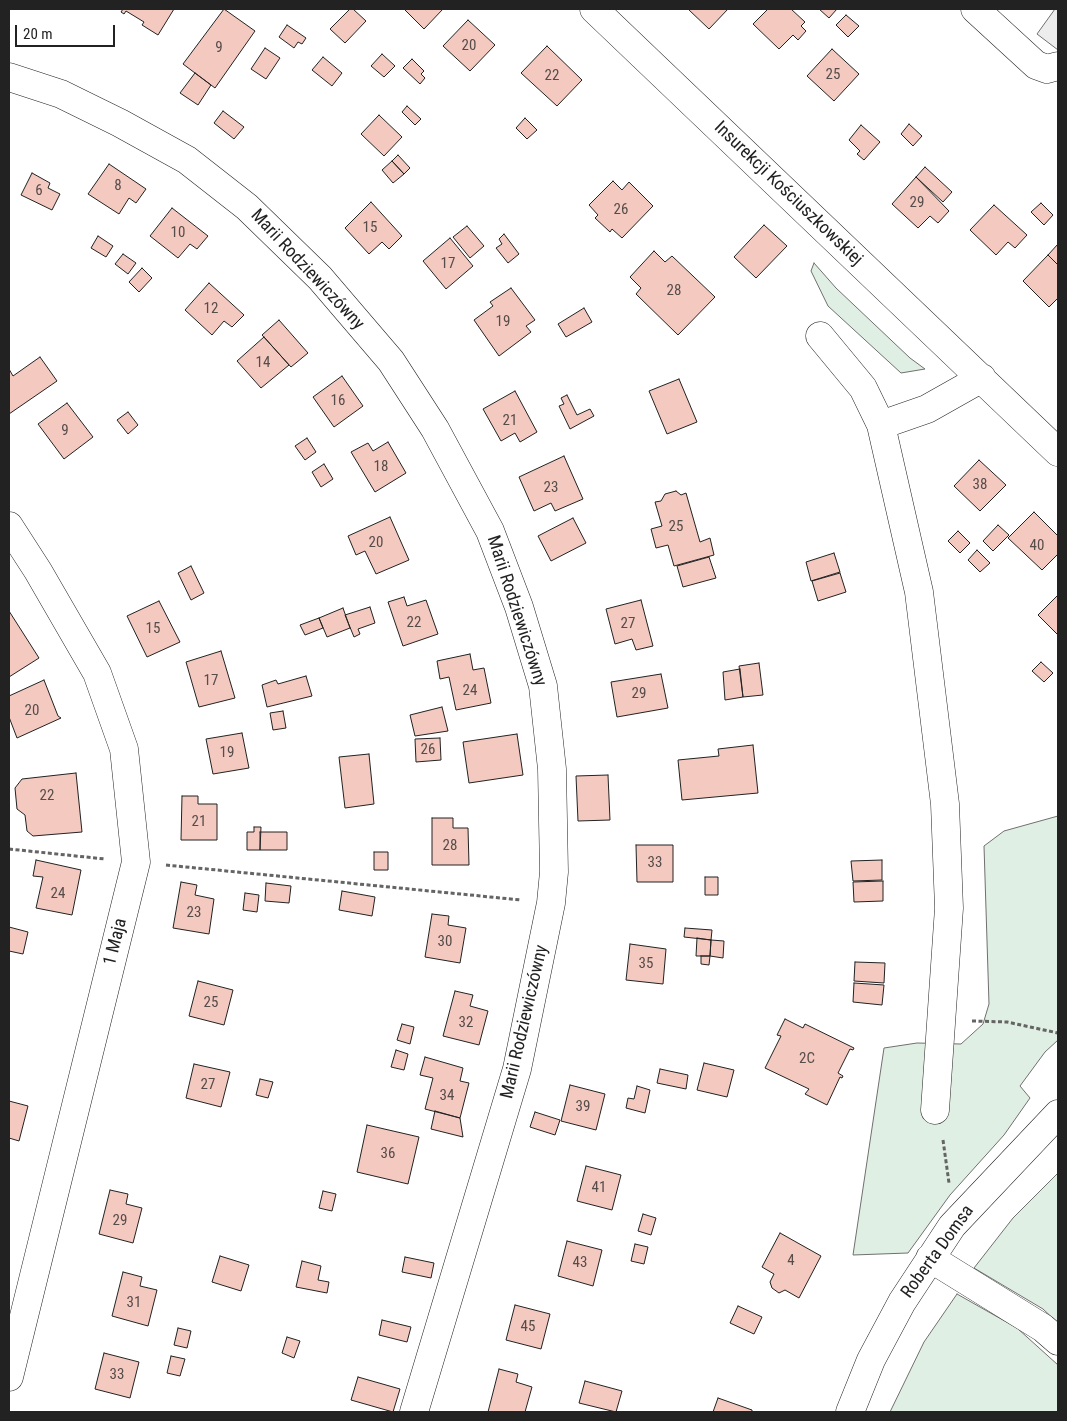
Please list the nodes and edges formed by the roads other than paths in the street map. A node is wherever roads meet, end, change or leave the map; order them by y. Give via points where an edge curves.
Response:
1 (594, 9) edge
2 (975, 9) edge
3 (1058, 66) edge
4 (9, 76) edge
5 (820, 336) dead end
6 (982, 378) junction
7 (881, 425) junction
8 (1058, 452) edge
9 (9, 526) edge
10 (935, 1110) dead end
11 (1058, 1114) edge
12 (930, 1258) junction
13 (1058, 1341) edge
14 (9, 1377) edge
15 (414, 1412) edge
16 (850, 1412) edge

1 - 6 street, Insurekcji Kościuszkowskiej
2 - 3 street via 1036,65 1047,69
4 - 15 street, Marii Rodziewiczówny via 61,94 186,160 248,207 320,278 391,361 435,429 490,531 540,677 552,768 554,872 551,903 516,1069
5 - 7 street via 863,388
6 - 7 street via 927,409
6 - 8 street, Insurekcji Kościuszkowskiej
7 - 10 street via 918,592 946,804 949,908
9 - 14 street, 1 Maja via 97,674 124,748 136,862
11 - 12 street, Roberta Domsa via 952,1226
12 - 13 street via 1044,1328
12 - 16 street, Roberta Domsa via 871,1360

